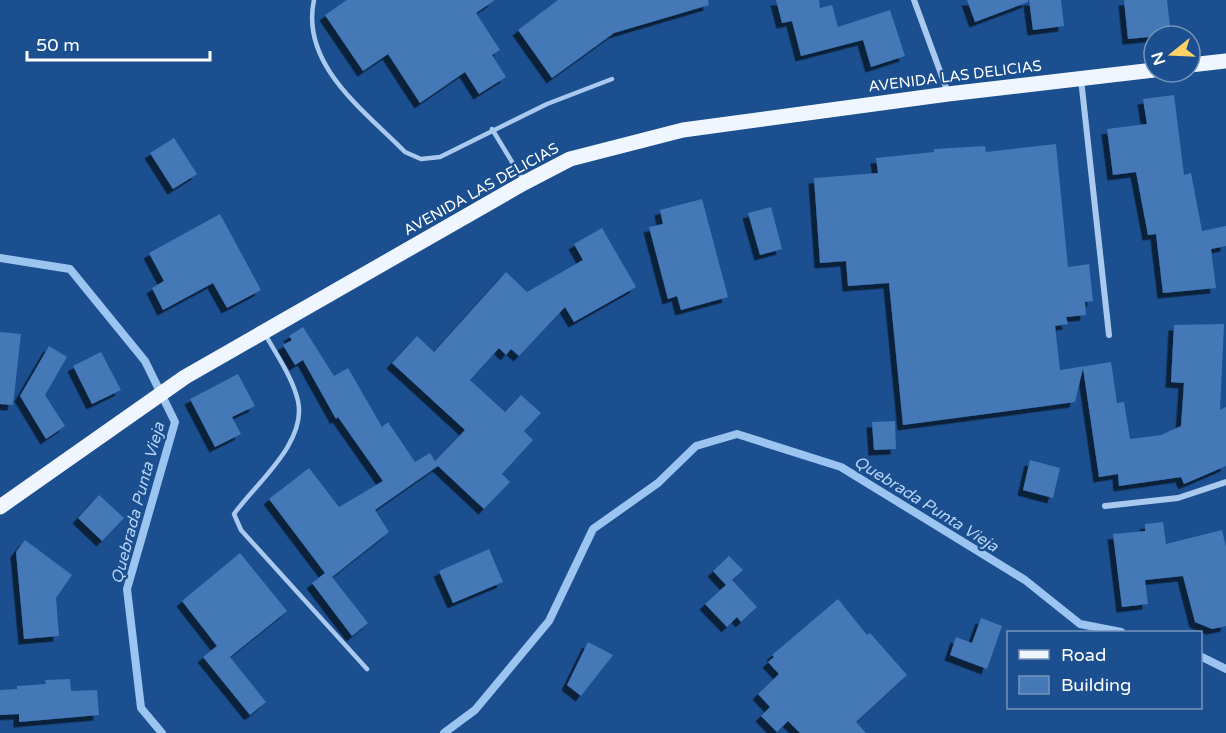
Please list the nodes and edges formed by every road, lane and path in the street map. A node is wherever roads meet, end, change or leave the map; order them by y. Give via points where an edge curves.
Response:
1 (314, 0) edge
2 (914, 0) edge
3 (1226, 61) edge
4 (1202, 64) edge
5 (1142, 71) edge
6 (1081, 78) junction
7 (612, 79) dead end
8 (948, 94) junction
9 (492, 129) junction
10 (524, 183) junction
11 (264, 332) junction
12 (1109, 335) dead end
13 (1226, 482) edge
14 (1105, 506) dead end
15 (0, 507) edge
16 (367, 669) dead end

1 - 9 lane via 315,38 329,72 405,152 421,159 440,158
2 - 8 street
3 - 4 main road
5 - 6 main road, AVENIDA LAS DELICIAS
6 - 8 main road, AVENIDA LAS DELICIAS
6 - 12 street
7 - 9 lane
8 - 10 main road, AVENIDA LAS DELICIAS via 683,130 570,159
9 - 10 lane
10 - 11 main road, AVENIDA LAS DELICIAS
11 - 15 main road, AVENIDA LAS DELICIAS via 184,377
11 - 16 lane via 298,401 297,427 279,460 234,514 241,530
13 - 14 street via 1178,498

